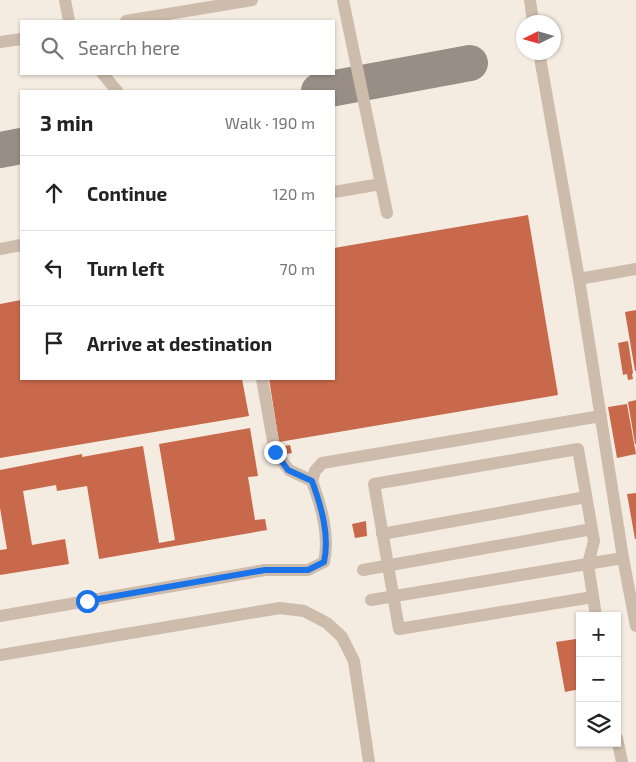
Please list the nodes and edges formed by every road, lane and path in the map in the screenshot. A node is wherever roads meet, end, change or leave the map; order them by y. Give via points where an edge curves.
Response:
1 (65, 0) edge
2 (252, 0) edge
3 (343, 0) edge
4 (530, 0) edge
5 (533, 15) edge
6 (69, 20) edge
7 (132, 20) edge
8 (20, 39) edge
9 (0, 42) edge
10 (540, 60) edge
11 (104, 75) edge
12 (116, 90) edge
13 (381, 184) junction
14 (335, 192) edge
15 (387, 213) dead end
16 (20, 245) edge
17 (0, 249) edge
18 (636, 269) edge
19 (579, 279) junction
20 (262, 380) edge
21 (601, 416) junction
22 (312, 481) junction
23 (586, 497) junction
24 (592, 529) junction
25 (382, 534) junction
26 (623, 558) junction
27 (588, 564) junction
28 (388, 565) junction
29 (363, 570) dead end
30 (393, 596) junction
31 (593, 596) junction
32 (371, 600) dead end
33 (595, 612) edge
34 (0, 616) edge
35 (636, 626) edge
36 (0, 656) edge
37 (619, 747) edge
38 (369, 762) edge
39 (622, 762) edge

1 - 6 lane
2 - 7 lane
3 - 13 lane
4 - 5 lane
8 - 9 lane
10 - 19 lane
11 - 12 lane
13 - 14 lane
13 - 15 lane
16 - 17 lane
18 - 19 lane
19 - 21 lane
20 - 22 lane via 275,452 288,470
21 - 22 lane via 322,463
21 - 26 lane
22 - 34 lane via 321,505 327,549 324,562 308,570 265,570
23 - 24 lane
23 - 25 lane
23 - 25 lane via 578,448 374,484
24 - 27 lane via 594,541
24 - 28 lane
25 - 28 lane
26 - 27 lane
26 - 35 lane
27 - 30 lane
27 - 31 lane
28 - 29 lane
28 - 30 lane
30 - 31 lane via 399,629
30 - 32 lane
31 - 33 lane
36 - 38 lane via 280,608 304,611 327,623 342,638 354,661
37 - 39 lane

